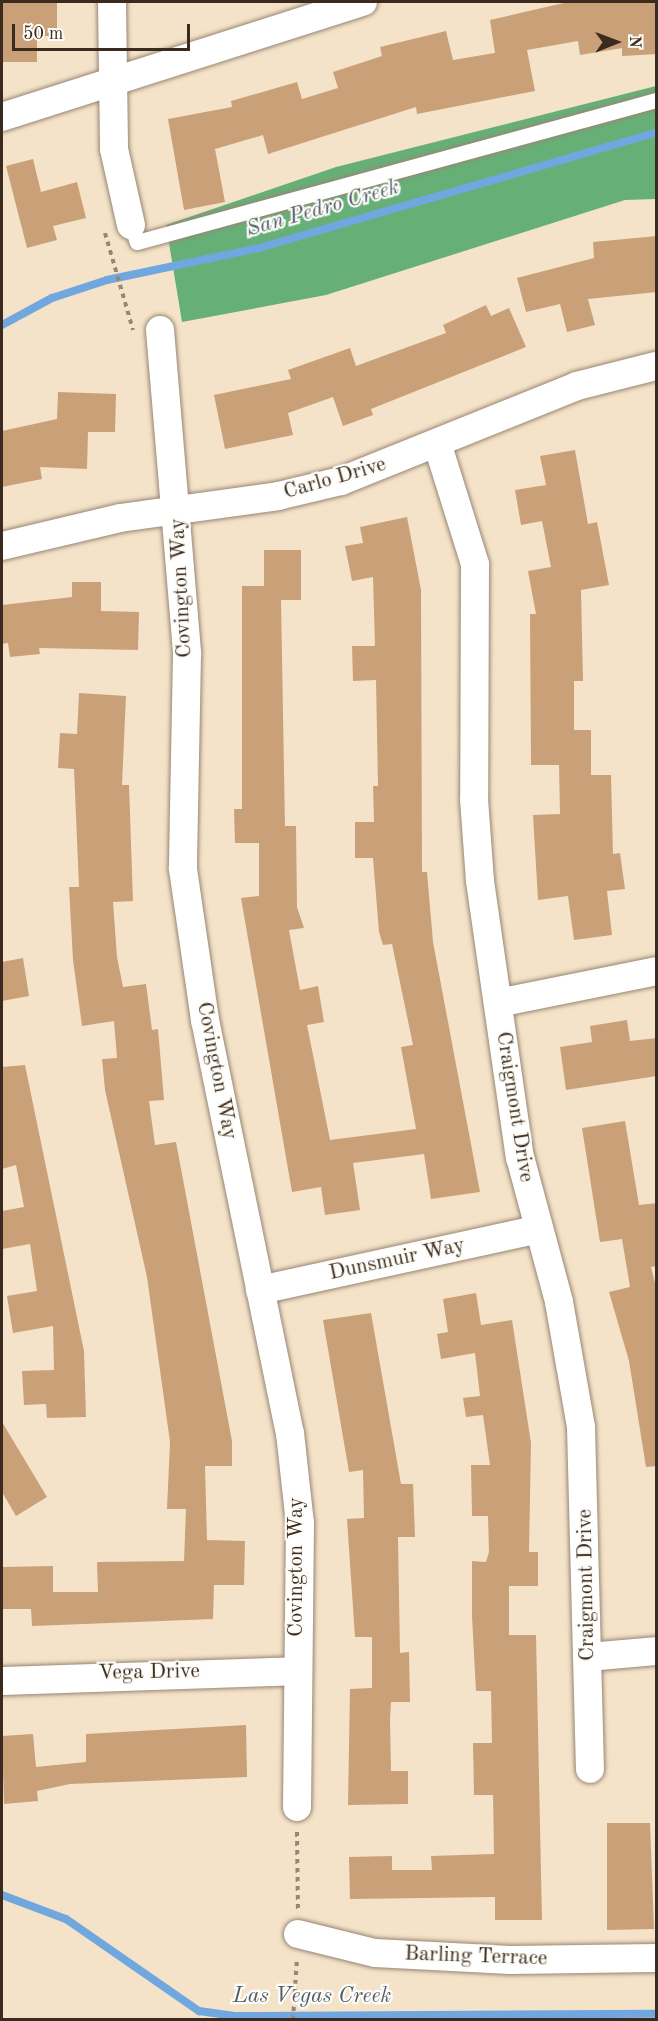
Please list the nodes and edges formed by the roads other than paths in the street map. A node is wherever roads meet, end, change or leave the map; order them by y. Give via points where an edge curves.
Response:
1 (112, 2) edge
2 (363, 2) edge
3 (113, 80) junction
4 (657, 100) edge
5 (2, 117) edge
6 (131, 225) joint
7 (160, 330) dead end
8 (657, 366) edge
9 (438, 446) junction
10 (178, 508) junction
11 (2, 546) edge
12 (657, 971) edge
13 (498, 1003) junction
14 (535, 1230) junction
15 (260, 1290) junction
16 (657, 1651) edge
17 (588, 1657) junction
18 (296, 1671) junction
19 (2, 1681) edge
20 (590, 1769) dead end
21 (297, 1807) road end
22 (298, 1934) road end
23 (657, 1958) edge

1 - 3 street
2 - 3 street
3 - 5 street
3 - 6 street via 114,149
4 - 6 lane via 136,242
7 - 10 street, Covington Way
8 - 9 street, Carlo Drive via 577,386
9 - 10 street, Carlo Drive via 331,483
9 - 13 street, Craigmont Drive via 475,564 474,799
10 - 11 street, Carlo Drive
10 - 15 street, Covington Way via 187,654 183,869 205,1020
12 - 13 street
13 - 14 street, Craigmont Drive
14 - 15 street, Dunsmuir Way
14 - 17 street, Craigmont Drive via 559,1302 581,1427
15 - 18 street, Covington Way via 290,1433 300,1523
16 - 17 street
17 - 20 street, Craigmont Drive
18 - 19 street, Vega Drive
18 - 21 street, Covington Way
22 - 23 street, Barling Terrace via 375,1953 510,1960

